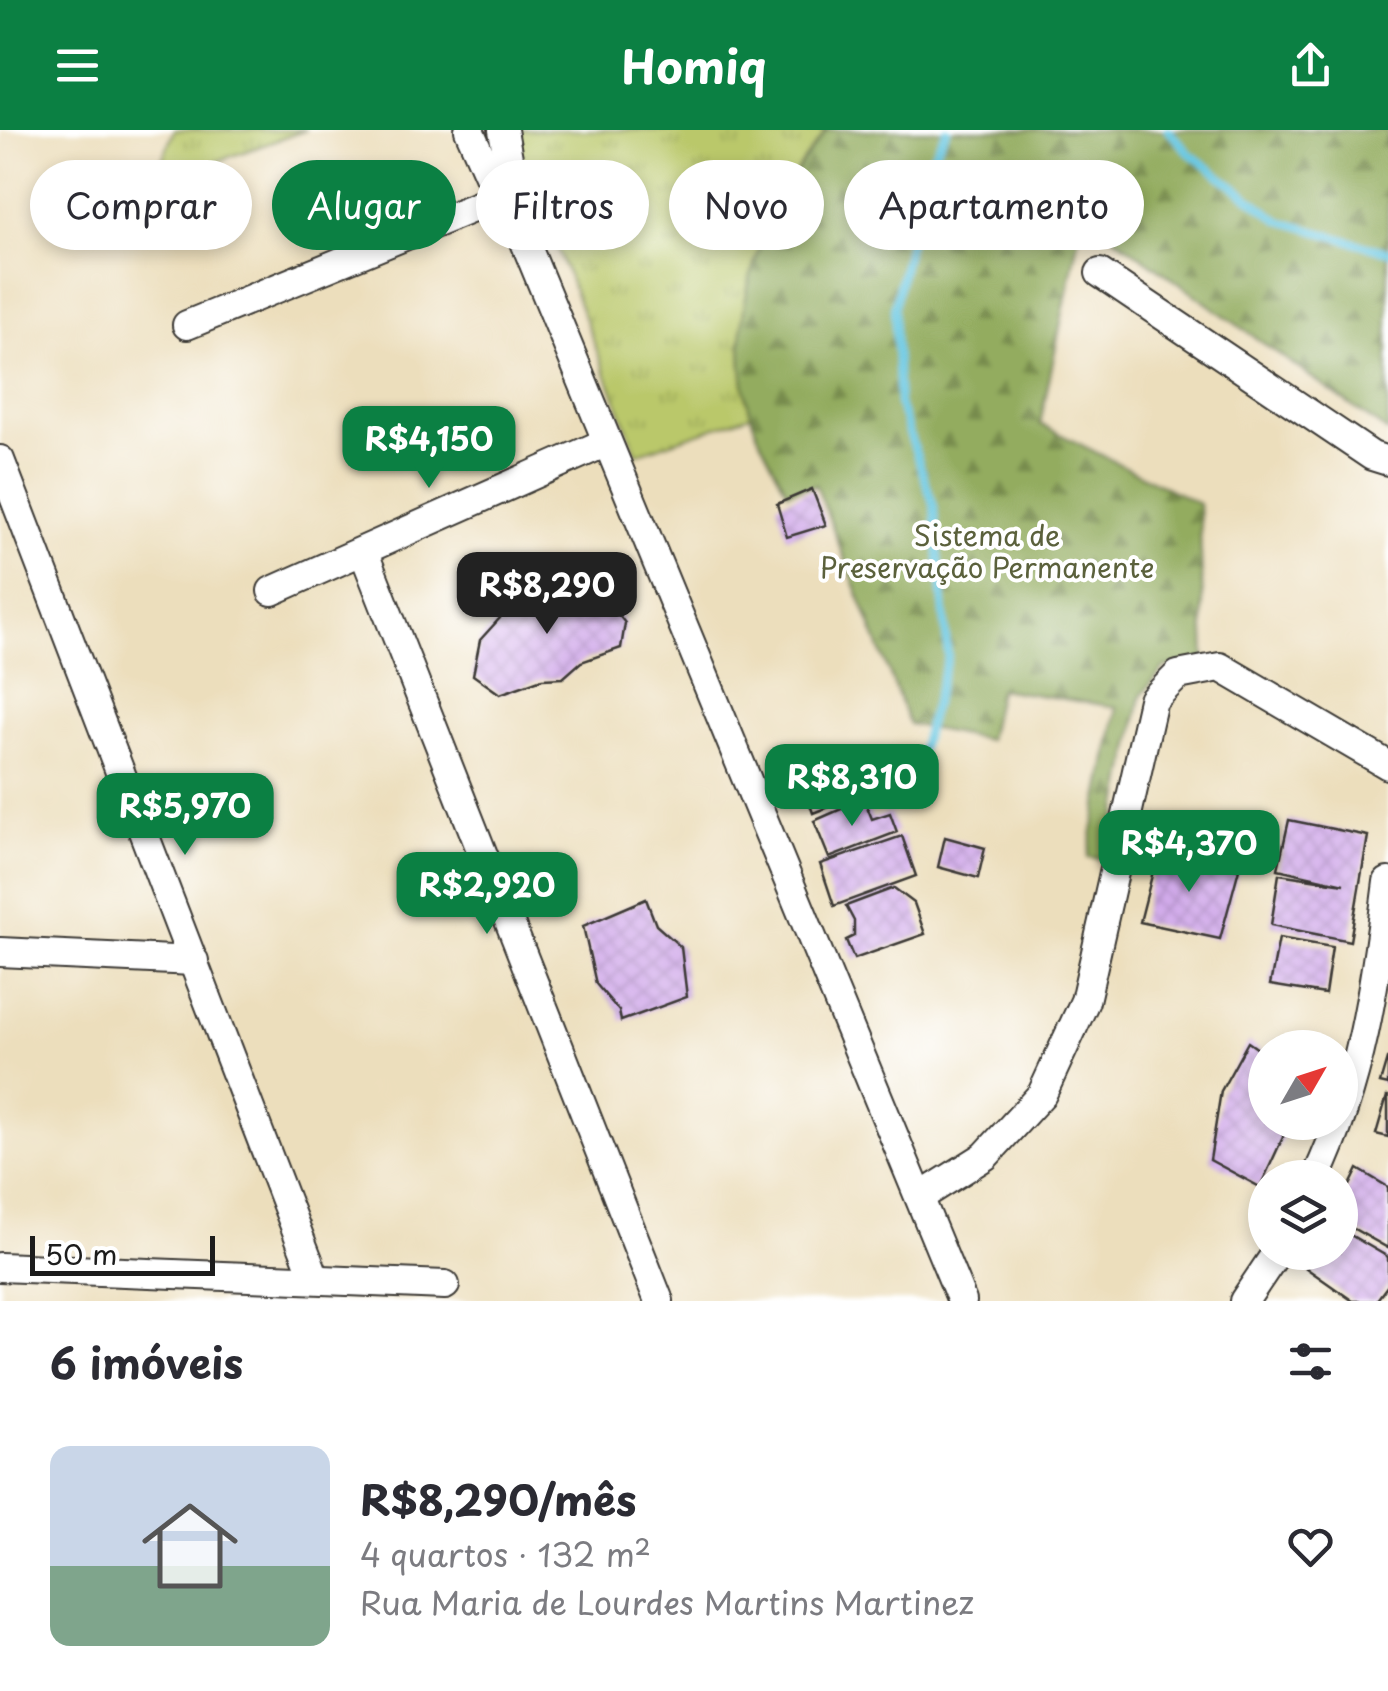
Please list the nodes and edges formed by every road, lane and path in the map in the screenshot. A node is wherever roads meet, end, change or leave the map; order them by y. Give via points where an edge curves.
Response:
1 (469, 130) edge
2 (502, 130) edge
3 (487, 160) edge
4 (504, 160) edge
5 (476, 207) edge
6 (528, 250) edge
7 (1100, 273) dead end
8 (187, 325) dead end
9 (607, 442) junction
10 (0, 460) edge
11 (1388, 461) edge
12 (364, 553) junction
13 (272, 591) dead end
14 (1388, 765) edge
15 (1388, 882) edge
16 (0, 952) edge
17 (194, 961) junction
18 (1324, 1160) edge
19 (920, 1198) junction
20 (0, 1267) edge
21 (1264, 1270) edge
22 (315, 1278) junction
23 (445, 1285) dead end
24 (659, 1301) edge
25 (962, 1301) edge
26 (1244, 1301) edge

1 - 3 street
2 - 4 street
5 - 8 street
6 - 9 street
7 - 11 street
9 - 12 street
9 - 19 street
10 - 17 street
12 - 13 street
12 - 24 street
14 - 19 street via 1220,667 1178,675 1153,700 1086,1001 1042,1094 985,1156
15 - 18 street via 1371,1014
16 - 17 street
17 - 22 street
19 - 25 street
20 - 22 street
21 - 26 street
22 - 23 street

